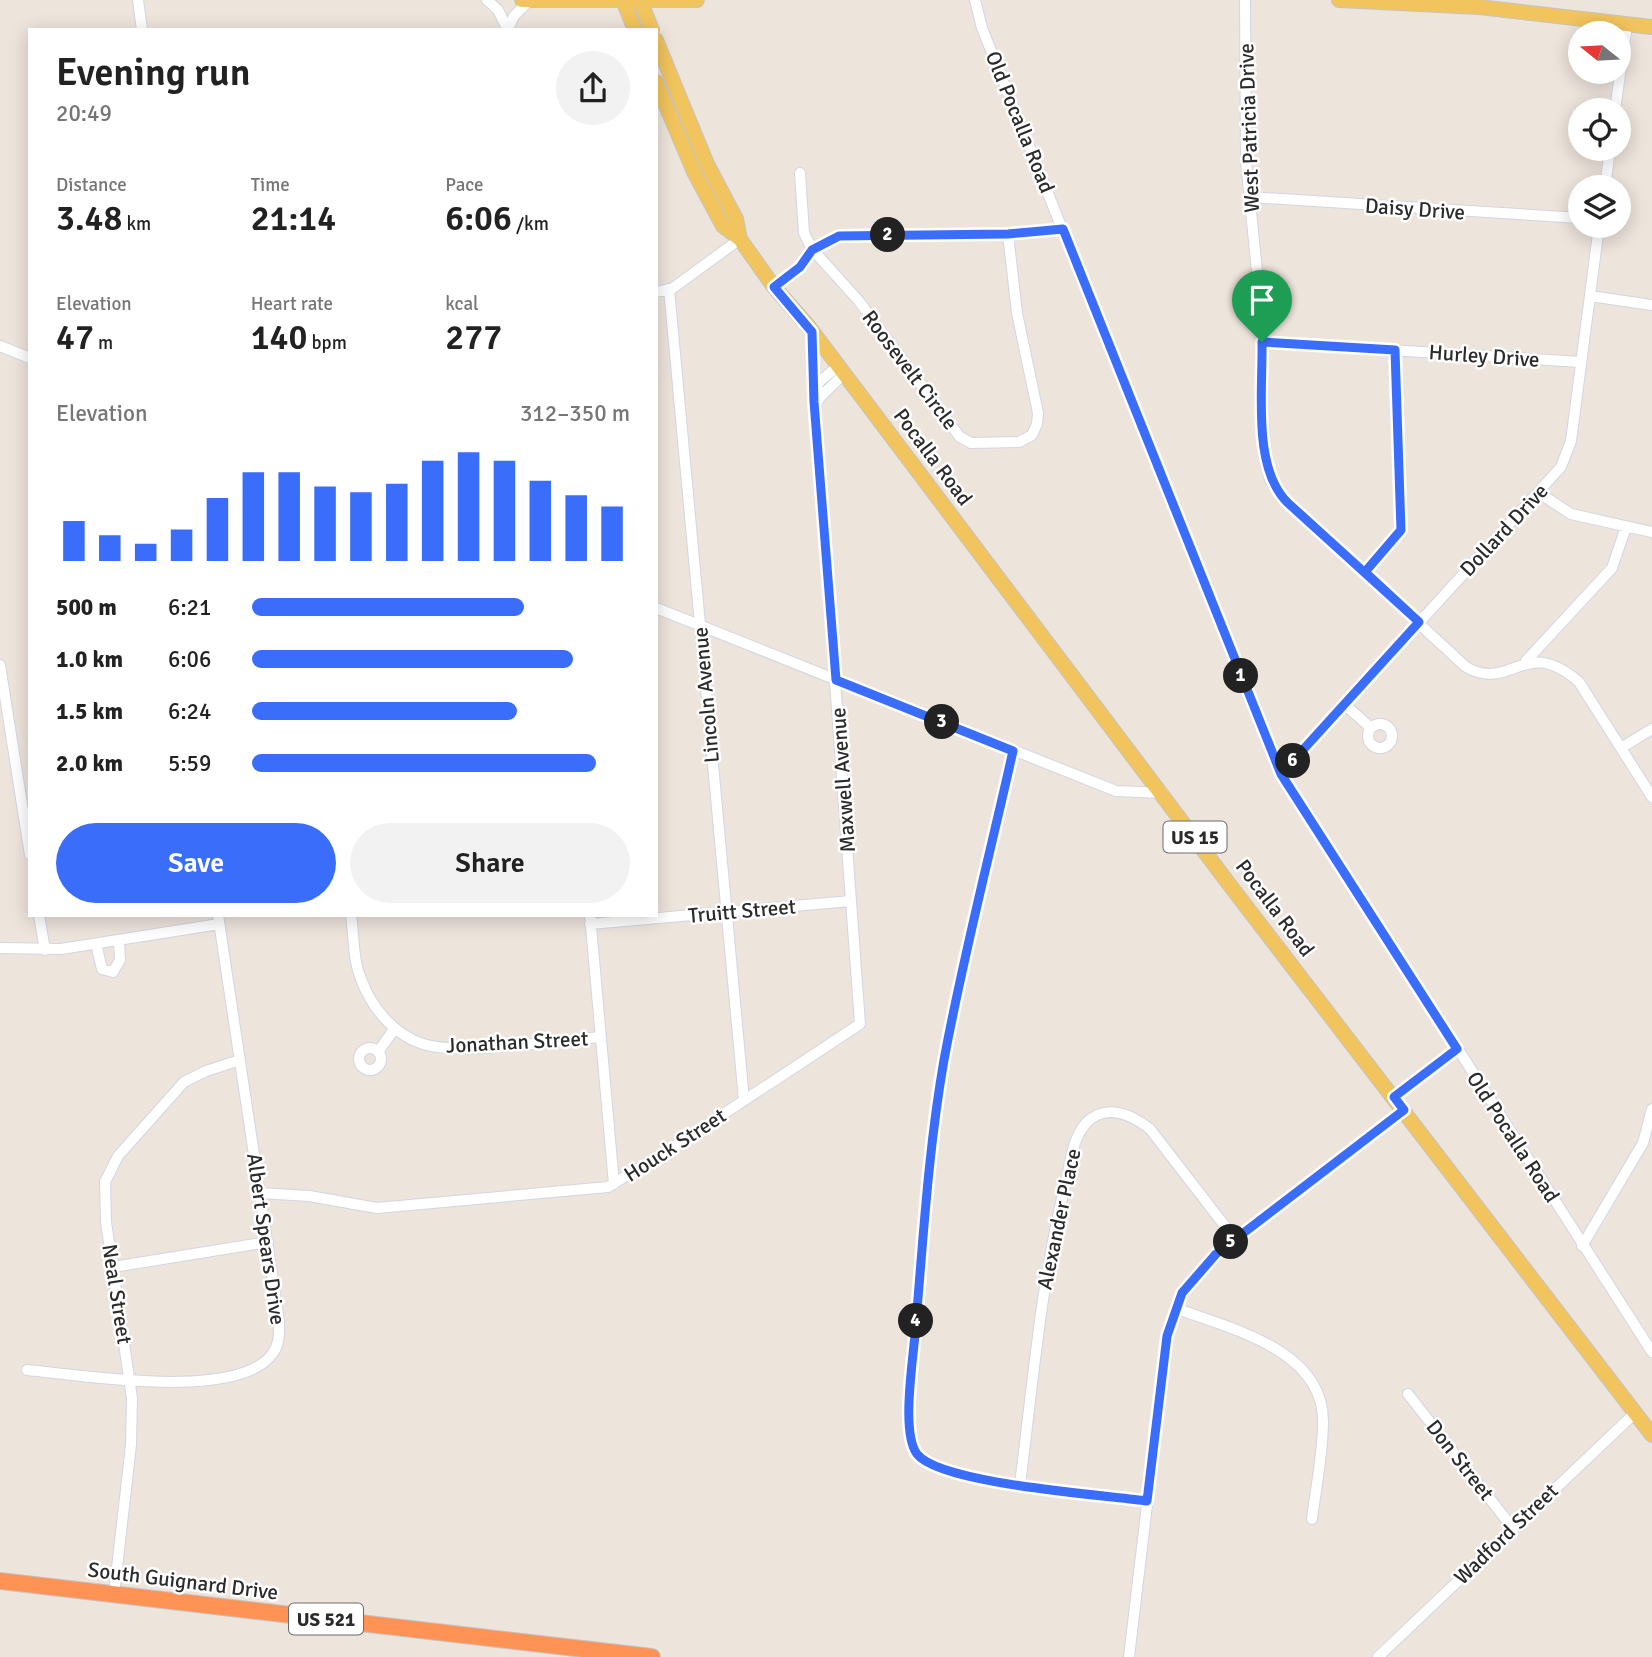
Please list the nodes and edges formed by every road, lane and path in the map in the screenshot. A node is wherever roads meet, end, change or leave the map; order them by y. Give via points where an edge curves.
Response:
1 (138, 0) edge
2 (487, 0) edge
3 (697, 0) edge
4 (975, 0) edge
5 (1245, 0) edge
6 (1339, 0) edge
7 (525, 1) edge
8 (623, 1) edge
9 (641, 1) edge
10 (1422, 2) edge
11 (1599, 21) edge
12 (1631, 24) edge
13 (1652, 27) edge
14 (142, 28) edge
15 (507, 28) edge
16 (508, 28) edge
17 (634, 28) edge
18 (651, 28) edge
19 (658, 45) edge
20 (658, 86) edge
21 (800, 173) dead end
22 (1249, 197) junction
23 (1568, 217) edge
24 (1063, 229) junction
25 (1008, 234) junction
26 (1598, 238) edge
27 (740, 239) junction
28 (812, 250) junction
29 (774, 287) junction
30 (669, 289) junction
31 (658, 292) edge
32 (1590, 296) junction
33 (1652, 305) edge
34 (812, 332) junction
35 (1262, 342) junction
36 (0, 346) edge
37 (1395, 350) junction
38 (28, 357) edge
39 (1581, 362) junction
40 (841, 370) junction
41 (814, 395) junction
42 (815, 408) junction
43 (1539, 493) junction
44 (1626, 527) junction
45 (1652, 532) edge
46 (1365, 572) junction
47 (658, 609) edge
48 (1419, 622) junction
49 (700, 626) junction
50 (1526, 662) junction
51 (0, 665) edge
52 (836, 680) junction
53 (1345, 704) junction
54 (1371, 728) dead end
55 (1652, 729) edge
56 (1621, 748) junction
57 (1013, 751) junction
58 (1281, 774) junction
59 (1163, 793) junction
60 (1652, 797) edge
61 (28, 842) edge
62 (851, 901) junction
63 (726, 912) junction
64 (658, 916) edge
65 (39, 917) edge
66 (351, 917) edge
67 (641, 917) edge
68 (218, 920) edge
69 (590, 920) edge
70 (118, 940) junction
71 (96, 944) junction
72 (0, 948) edge
73 (45, 950) junction
74 (395, 1028) junction
75 (601, 1037) junction
76 (1457, 1049) junction
77 (378, 1052) dead end
78 (240, 1060) junction
79 (1394, 1097) junction
80 (744, 1100) junction
81 (1652, 1109) edge
82 (1404, 1110) junction
83 (614, 1184) junction
84 (260, 1193) junction
85 (1235, 1239) junction
86 (268, 1242) junction
87 (1583, 1246) junction
88 (114, 1267) junction
89 (1175, 1308) junction
90 (1652, 1352) edge
91 (27, 1370) dead end
92 (130, 1380) junction
93 (1408, 1394) dead end
94 (1635, 1413) junction
95 (1652, 1435) edge
96 (1020, 1484) junction
97 (1147, 1501) junction
98 (1312, 1519) dead end
99 (1512, 1527) junction
100 (0, 1581) edge
101 (114, 1594) junction
102 (652, 1657) edge
103 (1129, 1657) edge
104 (1378, 1657) edge

1 - 14 street
2 - 15 street
3 - 9 main road
4 - 24 street, Old Pocalla Road via 982,28
5 - 22 street, West Patricia Drive
6 - 10 main road
7 - 8 main road
7 - 16 street
8 - 9 main road
8 - 17 main road
9 - 18 main road
10 - 11 main road
12 - 13 main road
19 - 27 main road, Pocalla Road / US 15 via 707,164 736,219
20 - 27 main road, Pocalla Road / US 15 via 723,226
21 - 28 street via 804,233
22 - 23 street, Daisy Drive
22 - 35 street, West Patricia Drive
24 - 25 street
24 - 58 street, Old Pocalla Road
25 - 28 street via 839,236
25 - 28 street, Roosevelt Circle via 1021,338 1038,419 1032,435 1008,444 971,443 960,437 858,300
26 - 32 street, Dollard Drive
27 - 29 main road, Pocalla Road / US 15
27 - 30 street
28 - 29 street via 800,267
29 - 34 main road, Pocalla Road / US 15
30 - 31 street
30 - 49 street, Lincoln Avenue
32 - 33 street
32 - 39 street, Dollard Drive
34 - 40 main road, Pocalla Road / US 15
34 - 41 street, Maxwell Avenue
35 - 37 street, Hurley Drive
35 - 46 street, West Patricia Drive via 1264,456 1270,480 1288,503
36 - 38 street
37 - 39 street, Hurley Drive
37 - 46 street via 1401,530
39 - 43 street, Dollard Drive via 1568,452
40 - 41 street via 816,387
40 - 42 street
40 - 59 main road, Pocalla Road / US 15
41 - 42 street, Maxwell Avenue
42 - 52 street, Maxwell Avenue
43 - 44 street via 1571,514
43 - 48 street, Dollard Drive
44 - 45 street
44 - 50 street via 1612,568
46 - 48 street, West Patricia Drive
47 - 49 street
48 - 50 street, West Patricia Drive via 1475,672 1494,674
48 - 53 street, Dollard Drive
49 - 52 street
49 - 63 street, Lincoln Avenue
50 - 56 street via 1550,663 1579,682
51 - 61 street
52 - 57 street
52 - 62 street, Maxwell Avenue
53 - 54 street
53 - 58 street, Dollard Drive
55 - 56 street
56 - 60 street
57 - 59 street via 1116,791
57 - 96 street via 944,1060 926,1200 911,1435 916,1454 944,1472
58 - 76 street, Old Pocalla Road
59 - 79 main road, Pocalla Road / US 15
62 - 63 street, Truitt Street
62 - 80 street, Houck Street via 860,1024
63 - 64 street, Truitt Street
63 - 80 street, Lincoln Avenue
65 - 73 street
66 - 74 street, Jonathan Street via 360,978 373,1003
67 - 69 street, Truitt Street
68 - 70 street
68 - 78 street, Albert Spears Drive
69 - 75 street
70 - 71 street
70 - 71 street via 120,960 113,972 102,969
71 - 73 street
72 - 73 street
74 - 75 street, Jonathan Street via 425,1045 449,1047
74 - 77 street
75 - 83 street
76 - 79 street
76 - 87 street, Old Pocalla Road
78 - 84 street, Albert Spears Drive
78 - 88 street, Neal Street via 184,1082 114,1161 103,1202
79 - 82 main road, Pocalla Road / US 15
80 - 83 street, Houck Street
81 - 87 street via 1643,1143
82 - 85 street
82 - 94 main road, Pocalla Road / US 15
83 - 84 street, Houck Street via 377,1208
84 - 86 street, Albert Spears Drive
85 - 89 street via 1191,1279
85 - 96 street, Alexander Place via 1144,1124 1111,1112 1086,1124 1075,1144 1048,1254
86 - 88 street
86 - 92 street, Albert Spears Drive via 279,1321 279,1339 272,1355 255,1367 220,1379
87 - 90 street, Old Pocalla Road
88 - 92 street, Neal Street
89 - 97 street via 1167,1336
89 - 98 street via 1279,1349 1314,1389 1323,1421
91 - 92 street, Albert Spears Drive
92 - 101 street, Neal Street via 131,1436
93 - 99 street, Don Street
94 - 95 main road, Pocalla Road / US 15
94 - 99 street, Wadford Street
96 - 97 street
97 - 103 street
99 - 104 street, Wadford Street
100 - 101 highway, South Guignard Drive / US 521
101 - 102 highway, South Guignard Drive / US 521

